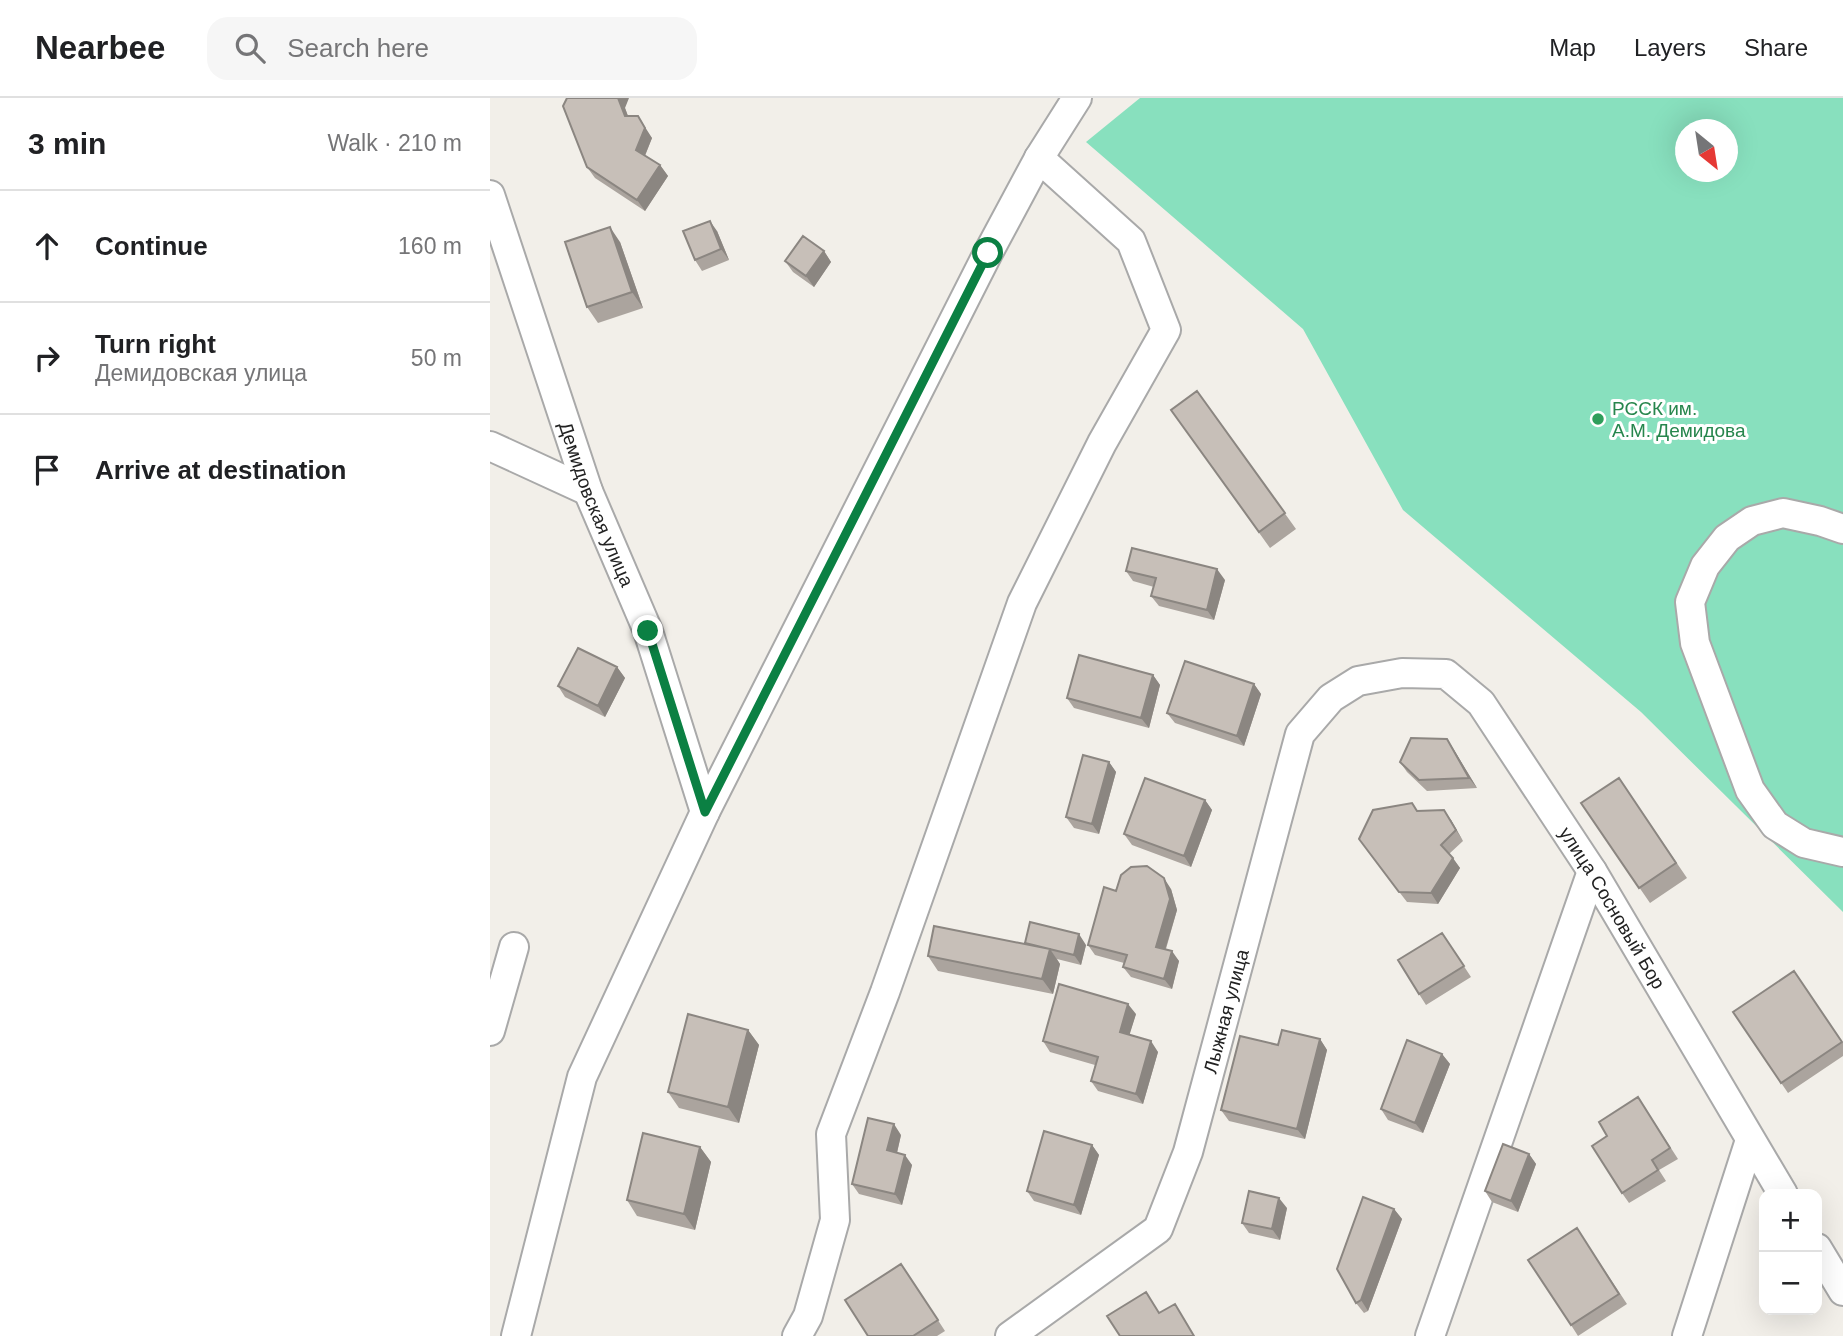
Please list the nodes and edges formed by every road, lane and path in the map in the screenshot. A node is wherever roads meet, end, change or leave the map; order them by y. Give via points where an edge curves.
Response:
1 (1077, 98) edge
2 (1039, 158) junction
3 (490, 195) edge
4 (490, 446) edge
5 (588, 491) junction
6 (1843, 530) edge
7 (1402, 673) joint
8 (705, 812) junction
9 (1843, 852) edge
10 (1592, 871) junction
11 (514, 947) dead end
12 (490, 1031) edge
13 (1750, 1140) junction
14 (1780, 1189) edge
15 (1819, 1252) edge
16 (1843, 1291) edge
17 (516, 1336) edge
18 (797, 1336) edge
19 (1010, 1336) edge
20 (1430, 1336) edge
21 (1687, 1336) edge

1 - 2 street
2 - 8 street
2 - 18 street via 1131,241 1167,330 1102,443 1022,603 831,1134 835,1220 808,1316
3 - 5 street, Демидовская улица
4 - 5 street
5 - 8 street, Демидовская улица via 648,631
6 - 9 street via 1783,513 1752,521 1727,538 1705,566 1690,601 1695,643 1750,790 1775,825 1804,843
7 - 10 street, улица Сосновый Бор via 1446,674 1481,702
7 - 19 street, Лыжная улица via 1358,681 1331,698 1300,734 1188,1152 1158,1229
8 - 17 street via 582,1077
10 - 13 street, улица Сосновый Бор
10 - 20 street
11 - 12 street
13 - 14 street, улица Сосновый Бор
13 - 21 street
15 - 16 street

